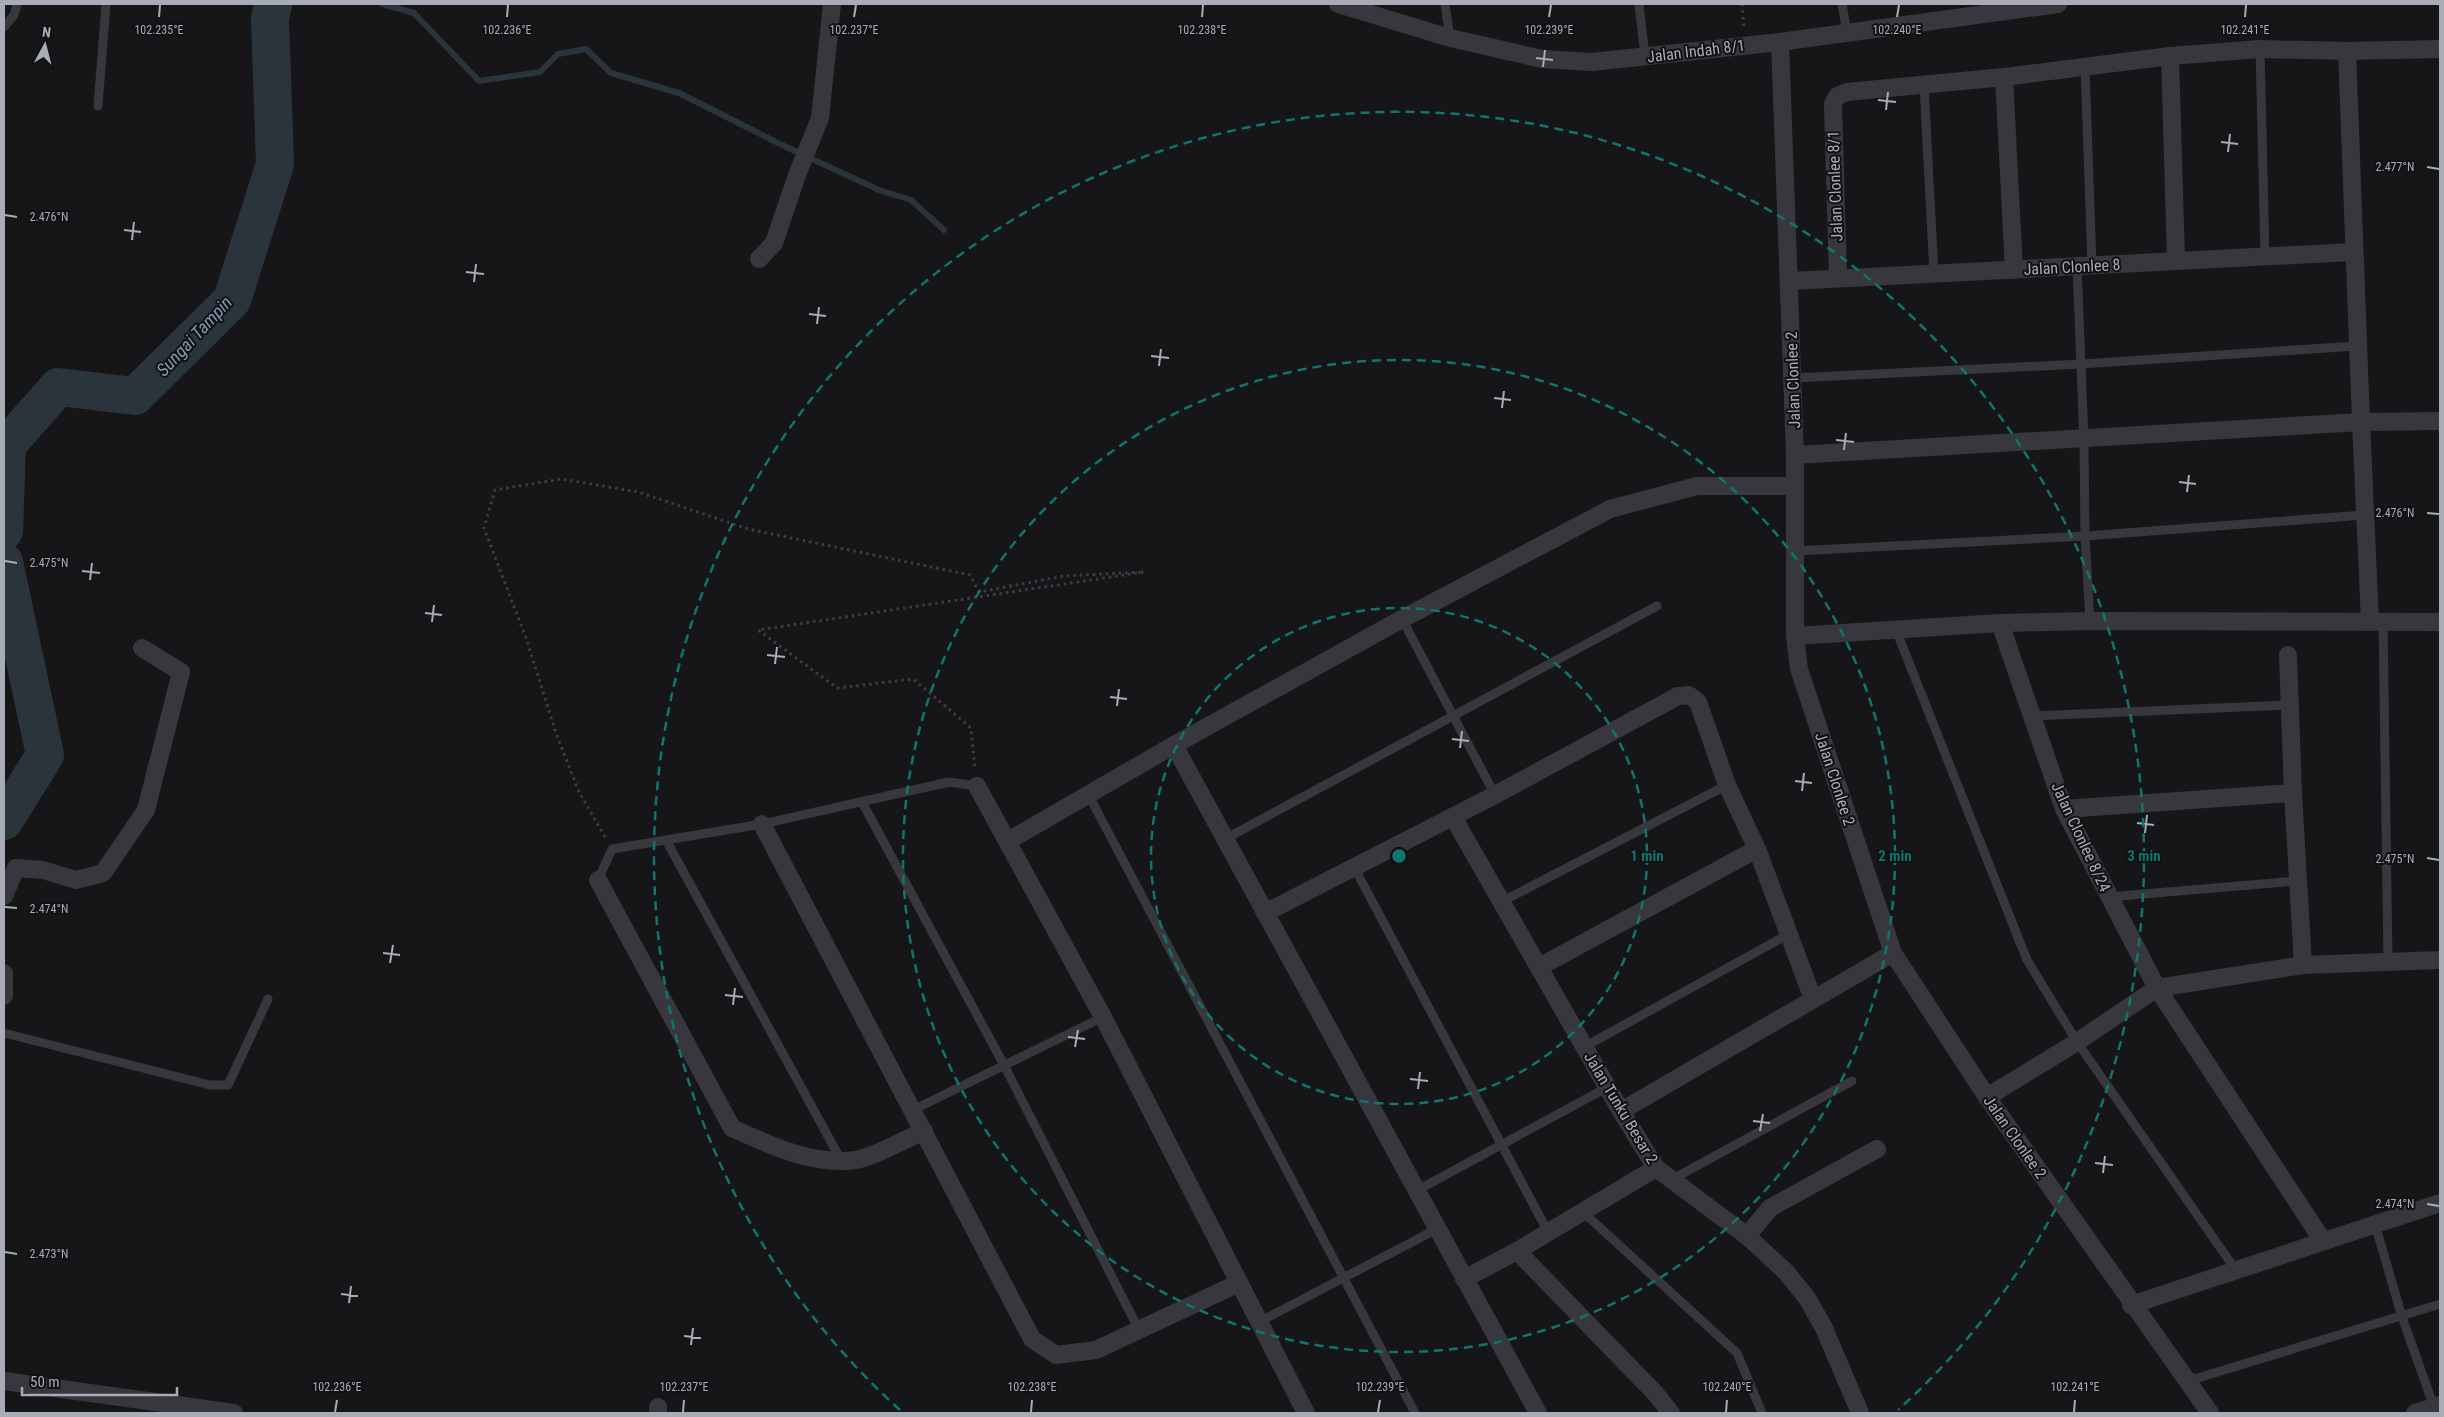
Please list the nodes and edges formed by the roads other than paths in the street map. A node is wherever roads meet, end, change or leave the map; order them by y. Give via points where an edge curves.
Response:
1 (17, 4) edge
2 (106, 4) edge
3 (832, 4) edge
4 (1338, 4) edge
5 (1445, 4) edge
6 (1638, 4) edge
7 (1842, 4) edge
8 (2049, 4) edge
9 (4, 27) edge
10 (1846, 33) junction
11 (1450, 38) junction
12 (1780, 42) junction
13 (2260, 49) junction
14 (2440, 49) edge
15 (2347, 51) junction
16 (2170, 56) junction
17 (1646, 57) junction
18 (2085, 66) junction
19 (2004, 76) junction
20 (1924, 85) junction
21 (98, 106) dead end
22 (2353, 252) junction
23 (2265, 258) junction
24 (759, 259) dead end
25 (2176, 262) junction
26 (2085, 266) junction
27 (2014, 270) junction
28 (1934, 274) junction
29 (1838, 278) junction
30 (1790, 281) junction
31 (2357, 346) junction
32 (2081, 364) junction
33 (1793, 378) junction
34 (2440, 421) edge
35 (2361, 422) junction
36 (2084, 440) junction
37 (1796, 455) junction
38 (1795, 486) junction
39 (2364, 515) junction
40 (2085, 536) junction
41 (1795, 551) junction
42 (1657, 606) dead end
43 (1402, 619) junction
44 (2090, 621) junction
45 (2376, 621) junction
46 (2440, 622) edge
47 (2000, 624) junction
48 (1896, 630) junction
49 (1796, 636) junction
50 (142, 648) dead end
51 (2288, 655) dead end
52 (2289, 705) junction
53 (1453, 716) junction
54 (2032, 716) junction
55 (1174, 745) junction
56 (1728, 785) junction
57 (977, 786) joint
58 (2293, 792) junction
59 (1088, 794) junction
60 (1495, 795) junction
61 (862, 802) junction
62 (2064, 809) junction
63 (1453, 817) junction
64 (762, 824) junction
65 (1225, 839) junction
66 (666, 840) junction
67 (1008, 841) junction
68 (1757, 850) junction
69 (1354, 867) junction
70 (598, 880) joint
71 (2298, 881) junction
72 (4, 896) edge
73 (2108, 897) junction
74 (1501, 902) junction
75 (1265, 913) junction
76 (1790, 934) junction
77 (1893, 953) junction
78 (2440, 960) edge
79 (2388, 962) junction
80 (2303, 965) junction
81 (1539, 968) junction
82 (4, 973) edge
83 (2157, 988) junction
84 (4, 996) edge
85 (268, 999) dead end
86 (1813, 999) junction
87 (1103, 1017) junction
88 (4, 1033) edge
89 (2076, 1042) junction
90 (1584, 1047) junction
91 (1004, 1065) junction
92 (1852, 1081) dead end
93 (1608, 1087) junction
94 (1987, 1097) junction
95 (913, 1110) junction
96 (1621, 1111) junction
97 (924, 1132) junction
98 (1502, 1145) junction
99 (1877, 1149) dead end
100 (842, 1160) junction
101 (1656, 1168) junction
102 (1671, 1180) junction
103 (1416, 1190) junction
104 (2440, 1203) edge
105 (1583, 1212) junction
106 (2375, 1224) junction
107 (1437, 1229) junction
108 (1548, 1232) junction
109 (1747, 1236) junction
110 (2323, 1242) junction
111 (1516, 1251) junction
112 (2235, 1269) junction
113 (1344, 1279) junction
114 (1464, 1279) junction
115 (1239, 1283) junction
116 (2440, 1304) edge
117 (2131, 1305) junction
118 (2402, 1317) junction
119 (1259, 1322) junction
120 (1139, 1330) junction
121 (2188, 1381) junction
122 (4, 1382) edge
123 (2437, 1406) edge
124 (234, 1413) edge
125 (1306, 1413) edge
126 (1415, 1413) edge
127 (1538, 1413) edge
128 (1671, 1413) edge
129 (1762, 1413) edge
130 (1860, 1413) edge
131 (2210, 1413) edge
132 (2415, 1413) edge

1 - 9 lane via 14,15
2 - 21 lane
3 - 24 street via 820,118 774,243
4 - 11 street, Jalan Indah 8/1
5 - 11 lane
6 - 17 lane
7 - 10 lane
8 - 10 street, Jalan Indah 8/1
10 - 12 street, Jalan Indah 8/1
11 - 17 street, Jalan Indah 8/1 via 1542,59 1592,62
12 - 17 street, Jalan Indah 8/1
12 - 30 street, Jalan Clonlee 2
13 - 15 street
13 - 16 street
13 - 23 lane
14 - 15 street
15 - 22 street
16 - 18 street
16 - 25 street
18 - 19 street
18 - 26 lane
19 - 20 street
19 - 27 street
20 - 28 lane
20 - 29 street, Jalan Clonlee 8/1 via 1847,92 1838,96 1833,104
22 - 23 street, Jalan Clonlee 8
22 - 31 street
23 - 25 street, Jalan Clonlee 8
25 - 26 street, Jalan Clonlee 8
26 - 27 street, Jalan Clonlee 8
26 - 32 lane
27 - 28 street, Jalan Clonlee 8
28 - 29 street, Jalan Clonlee 8
29 - 30 street, Jalan Clonlee 8
30 - 33 street, Jalan Clonlee 2
31 - 32 lane
31 - 35 street
32 - 33 lane
32 - 36 lane
33 - 37 street, Jalan Clonlee 2
34 - 35 street
35 - 36 street
35 - 39 street
36 - 37 street
36 - 40 lane
37 - 38 street, Jalan Clonlee 2
38 - 41 street, Jalan Clonlee 2
38 - 43 street via 1697,486 1610,509
39 - 40 lane
39 - 45 street
40 - 41 lane
40 - 44 lane
41 - 49 street, Jalan Clonlee 2
42 - 53 lane
43 - 53 lane
43 - 55 street
44 - 45 street
44 - 47 street
45 - 46 street
45 - 79 lane
47 - 48 street
47 - 54 street, Jalan Clonlee 8/24
48 - 49 street
48 - 89 lane via 2027,960
49 - 77 street, Jalan Clonlee 2 via 1799,669
50 - 72 street via 181,672 146,810 103,873 76,880 43,870 16,868
51 - 52 street
52 - 54 lane
52 - 58 street
53 - 60 lane
53 - 65 lane
54 - 62 street, Jalan Clonlee 8/24
55 - 59 street
55 - 65 street
56 - 60 street via 1698,702 1689,695 1678,696
56 - 68 street
56 - 74 lane
57 - 61 lane via 949,782
57 - 67 street
58 - 62 street
58 - 71 street
59 - 67 street
59 - 113 lane
60 - 63 street
61 - 64 lane
61 - 91 lane
62 - 73 street, Jalan Clonlee 8/24
63 - 69 street
63 - 74 street, Jalan Tunku Besar 2
64 - 66 lane
64 - 95 street
65 - 75 street
66 - 70 lane via 612,849
66 - 100 lane
67 - 87 street
68 - 76 street
68 - 81 street
69 - 75 street
69 - 98 lane
70 - 100 street via 732,1128 770,1146 828,1161
71 - 73 lane
71 - 80 street
73 - 83 street, Jalan Clonlee 8/24
74 - 81 street, Jalan Tunku Besar 2
75 - 103 street
76 - 86 street
76 - 90 lane
77 - 86 street
77 - 94 street, Jalan Clonlee 2
78 - 79 street
79 - 80 street
80 - 83 street
81 - 90 street, Jalan Tunku Besar 2
82 - 84 street
83 - 89 street
83 - 110 street, Jalan Clonlee 8/24
85 - 88 lane via 228,1086 210,1085
86 - 96 street
87 - 91 lane
87 - 115 street
89 - 94 street
89 - 112 lane
90 - 93 street, Jalan Tunku Besar 2
91 - 95 lane
91 - 120 lane
92 - 102 lane
93 - 96 street, Jalan Tunku Besar 2
93 - 98 lane
94 - 117 street, Jalan Clonlee 2
95 - 97 street
96 - 101 street, Jalan Tunku Besar 2
97 - 100 street via 858,1160
97 - 120 street via 1032,1339 1056,1355 1096,1350
98 - 103 lane
98 - 108 lane
99 - 109 street via 1770,1208
101 - 102 street, Jalan Tunku Besar 2
101 - 105 street
102 - 109 street, Jalan Tunku Besar 2
103 - 107 street
104 - 106 street
105 - 108 street
105 - 129 lane via 1737,1353
106 - 110 street
106 - 118 lane
107 - 113 lane
107 - 114 street
108 - 111 street
109 - 130 street, Jalan Tunku Besar 2 via 1786,1272 1807,1298 1824,1328
110 - 112 street
111 - 114 street
111 - 128 street
112 - 117 street
113 - 119 lane
113 - 126 lane
114 - 127 street
115 - 119 street
115 - 120 street
116 - 118 lane
117 - 121 street, Jalan Clonlee 2
118 - 121 lane
118 - 123 lane
119 - 125 street
121 - 131 street, Jalan Clonlee 2
122 - 124 street
123 - 132 street

